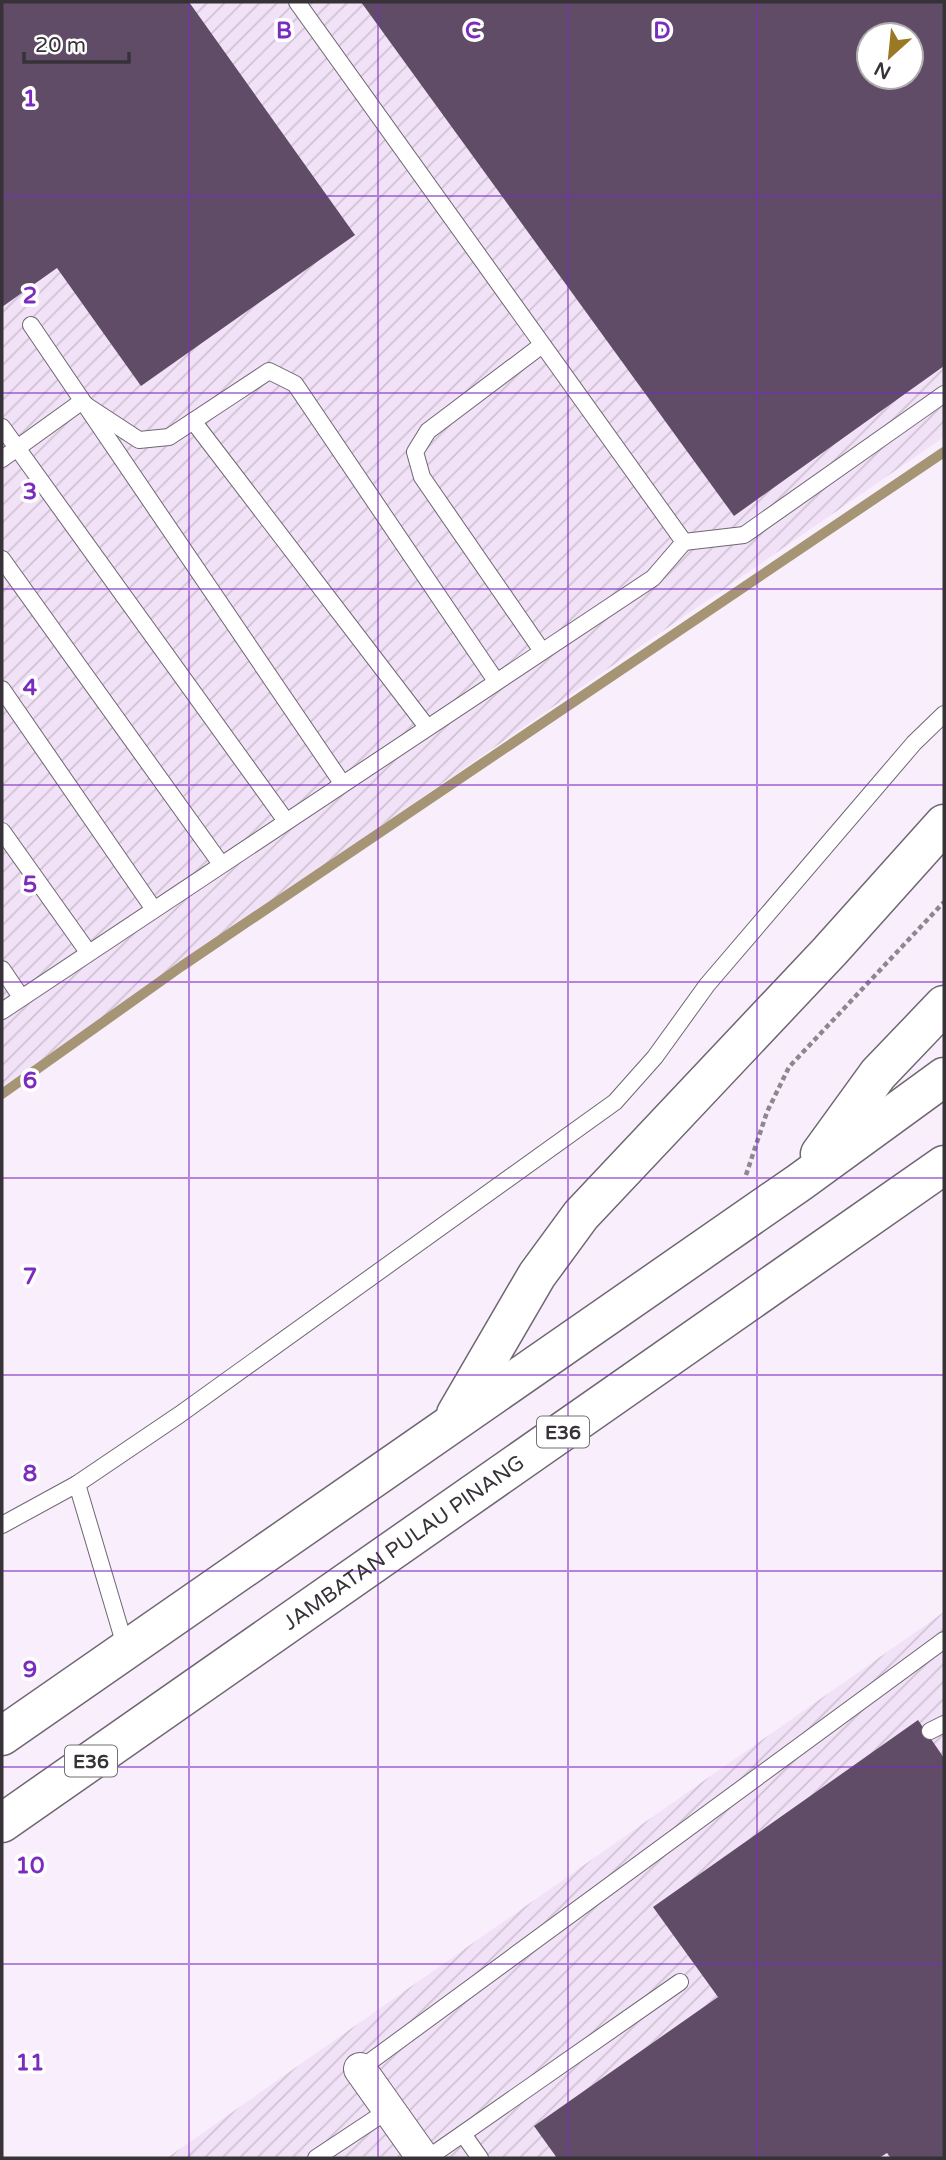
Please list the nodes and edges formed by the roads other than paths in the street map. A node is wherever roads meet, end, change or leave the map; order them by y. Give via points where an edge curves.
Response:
1 (296, 2) edge
2 (31, 325) dead end
3 (542, 345) junction
4 (944, 394) edge
5 (81, 402) junction
6 (193, 421) junction
7 (2, 427) edge
8 (16, 449) junction
9 (2, 458) edge
10 (684, 542) junction
11 (2, 559) edge
12 (542, 651) junction
13 (496, 681) junction
14 (2, 689) edge
15 (944, 714) edge
16 (427, 727) junction
17 (342, 783) junction
18 (286, 821) junction
19 (944, 824) edge
20 (2, 831) edge
21 (221, 863) junction
22 (153, 908) junction
23 (88, 952) junction
24 (2, 970) edge
25 (21, 997) junction
26 (944, 1005) edge
27 (2, 1012) edge
28 (944, 1077) edge
29 (944, 1165) edge
30 (800, 1182) junction
31 (450, 1425) junction
32 (77, 1483) junction
33 (2, 1525) edge
34 (944, 1640) edge
35 (126, 1649) junction
36 (2, 1736) edge
37 (2, 1823) edge
38 (680, 1982) dead end
39 (360, 2068) joint
40 (390, 2109) junction
41 (463, 2134) junction
42 (316, 2158) edge
43 (426, 2158) edge
44 (480, 2158) edge

1 - 3 lane
2 - 5 lane
3 - 10 lane
3 - 12 lane via 428,431 415,452 422,477
4 - 10 lane via 744,535
5 - 6 lane via 139,440 169,437
5 - 8 lane
5 - 17 lane
6 - 13 lane via 269,371 295,384
6 - 16 lane
7 - 8 lane
8 - 9 lane
8 - 18 lane
10 - 12 lane via 653,578
11 - 21 lane
12 - 13 lane
13 - 16 lane
14 - 22 lane
15 - 32 lane via 707,985 615,1102
16 - 17 lane
17 - 18 lane
18 - 21 lane
19 - 31 highway via 581,1215 537,1275
20 - 23 lane
21 - 22 lane
22 - 23 lane
23 - 25 lane
24 - 25 lane
25 - 27 lane
26 - 30 highway via 878,1074
28 - 30 highway
29 - 37 highway, JAMBATAN PULAU PINANG / E36
30 - 31 highway
31 - 35 highway
32 - 33 lane
32 - 35 lane
34 - 39 lane
35 - 36 highway
38 - 41 lane
39 - 40 street
40 - 42 lane
40 - 43 street
41 - 43 lane
41 - 44 lane

